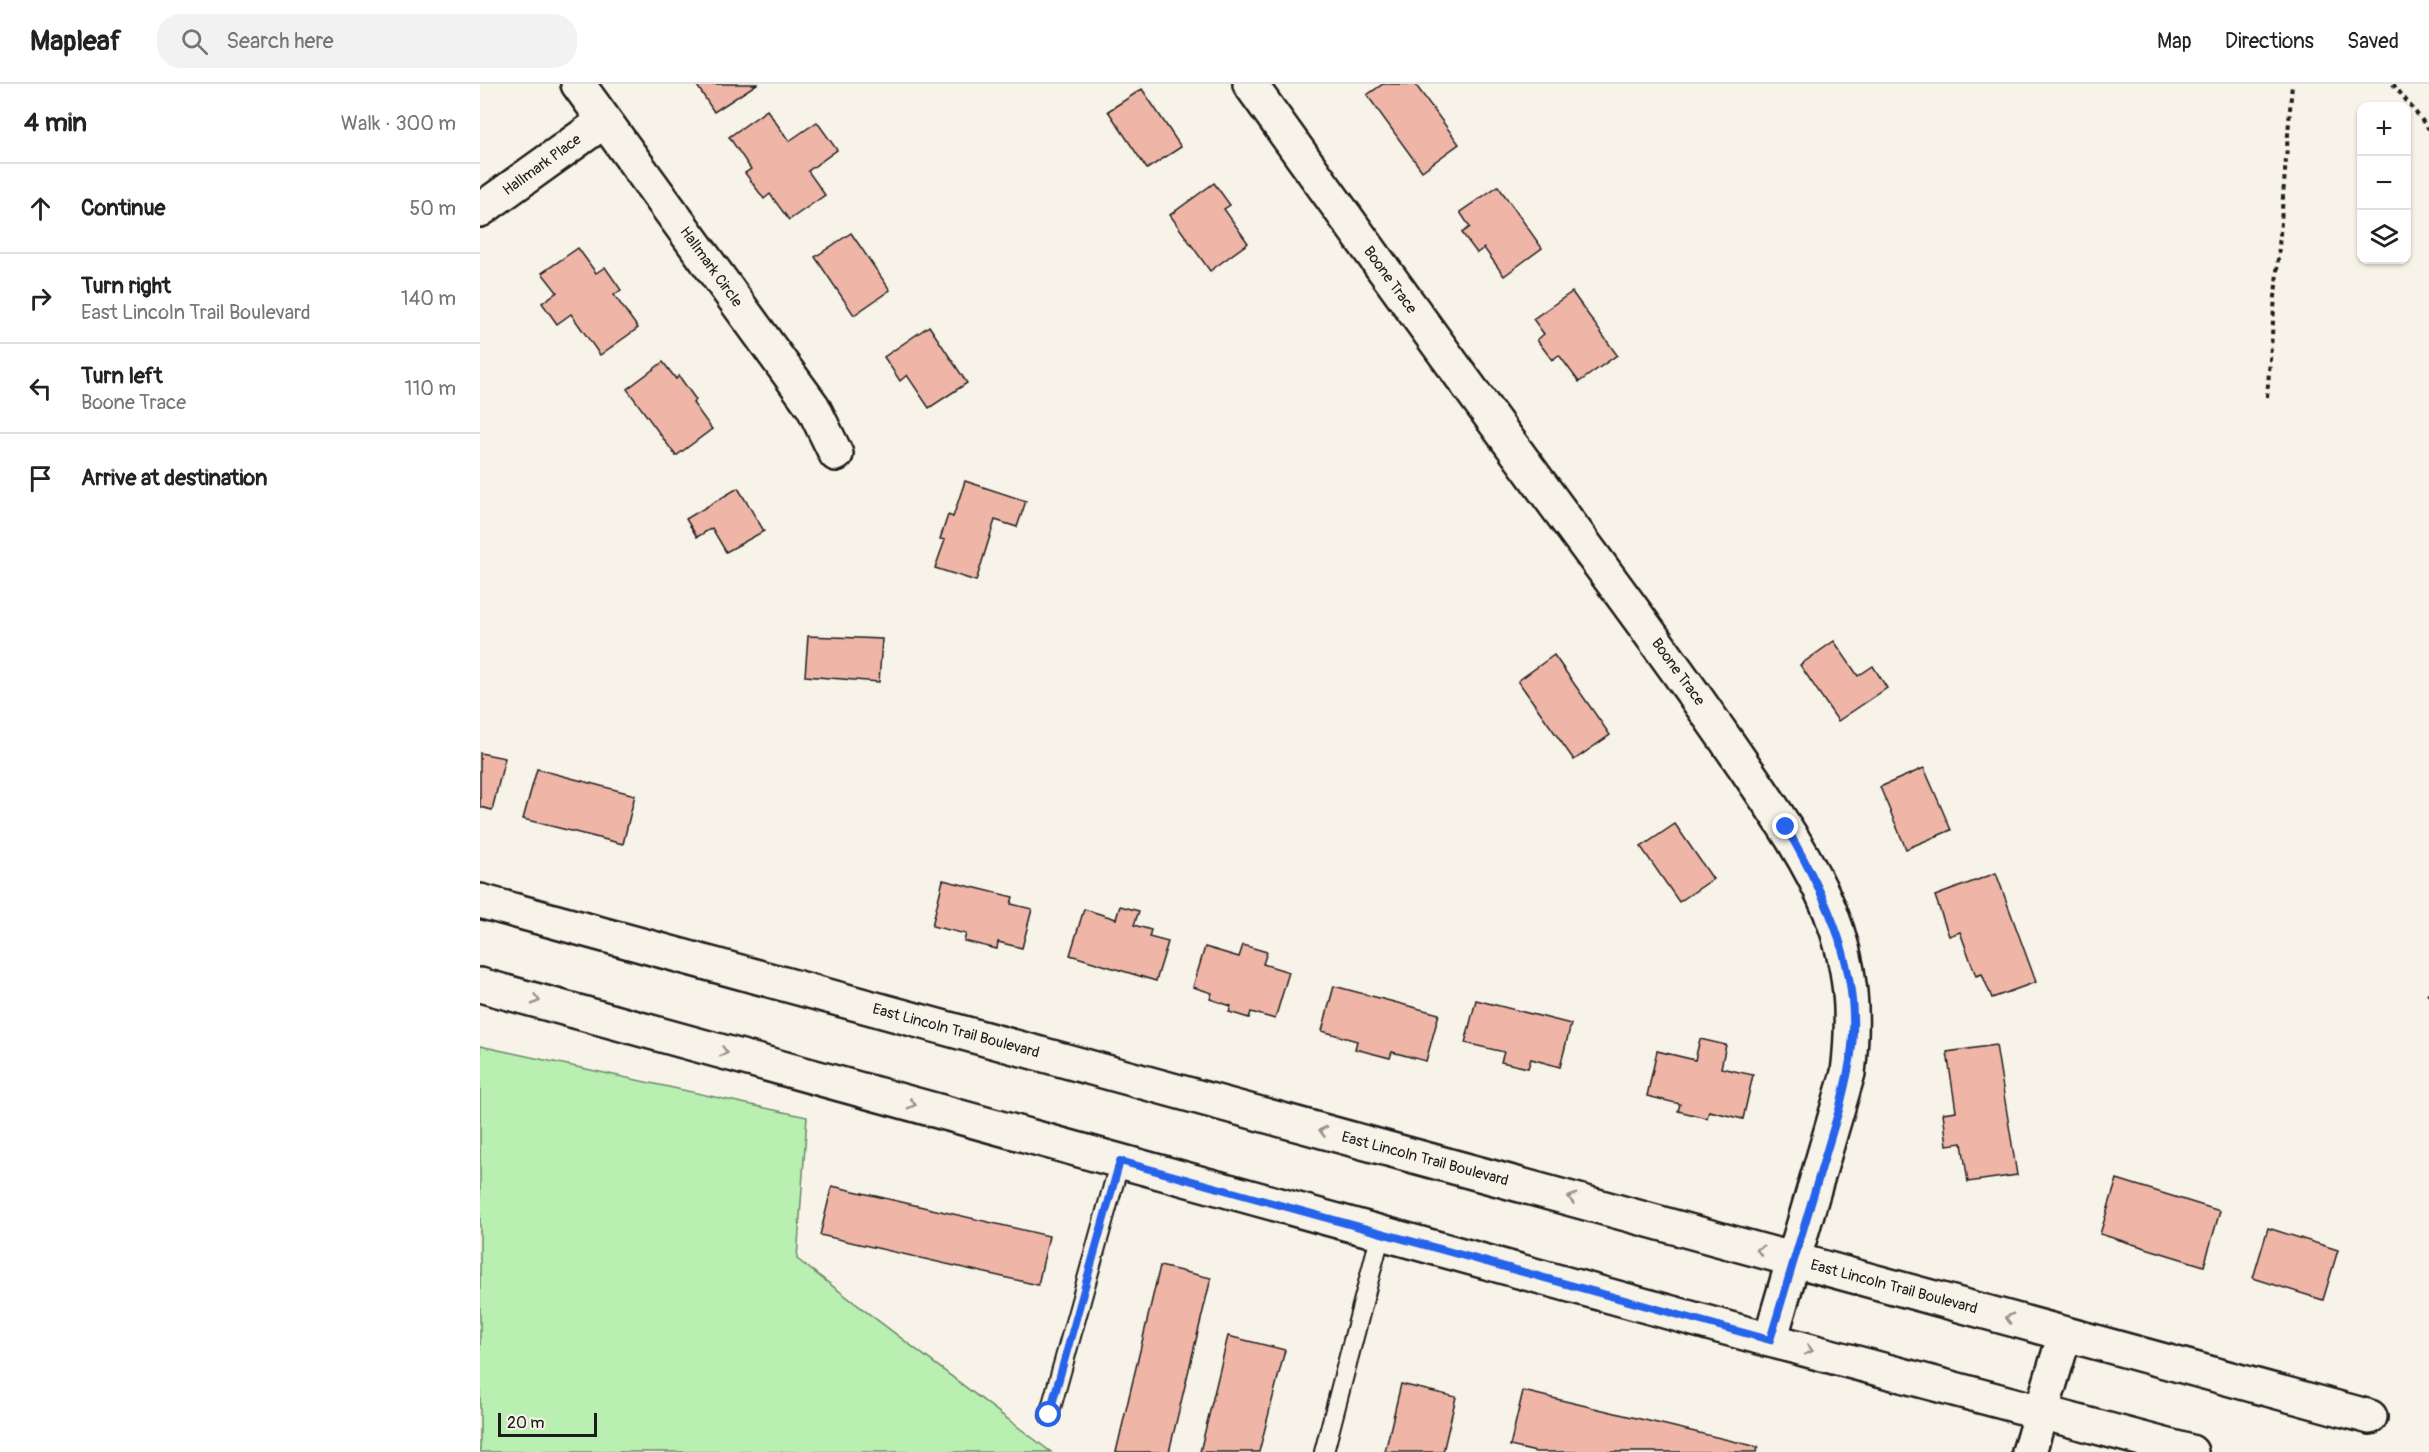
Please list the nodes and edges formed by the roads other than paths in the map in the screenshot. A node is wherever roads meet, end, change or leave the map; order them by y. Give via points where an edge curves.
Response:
1 (578, 84) edge
2 (1250, 84) edge
3 (604, 121) junction
4 (480, 210) edge
5 (836, 454) dead end
6 (480, 901) edge
7 (480, 985) edge
8 (1120, 1161) junction
9 (1381, 1233) junction
10 (1794, 1259) junction
11 (2065, 1334) junction
12 (1770, 1340) junction
13 (2041, 1412) junction
14 (1049, 1415) dead end
15 (2370, 1417) dead end
16 (1324, 1452) edge
17 (2030, 1452) edge
18 (2191, 1452) edge

1 - 3 street, Hallmark Circle
2 - 10 street, Boone Trace via 1696,696 1786,827 1829,910 1852,993 1853,1034 1839,1110
3 - 4 street, Hallmark Place
3 - 5 street, Hallmark Circle via 813,407
10 -> 6 street, East Lincoln Trail Boulevard
7 -> 8 street
8 - 9 street
8 - 14 lane
9 - 12 street
9 - 16 lane
11 -> 10 street, East Lincoln Trail Boulevard
10 - 12 street, Boone Trace
11 - 13 street
11 - 15 street, East Lincoln Trail Boulevard
12 -> 13 street
13 - 17 street
13 - 18 street

